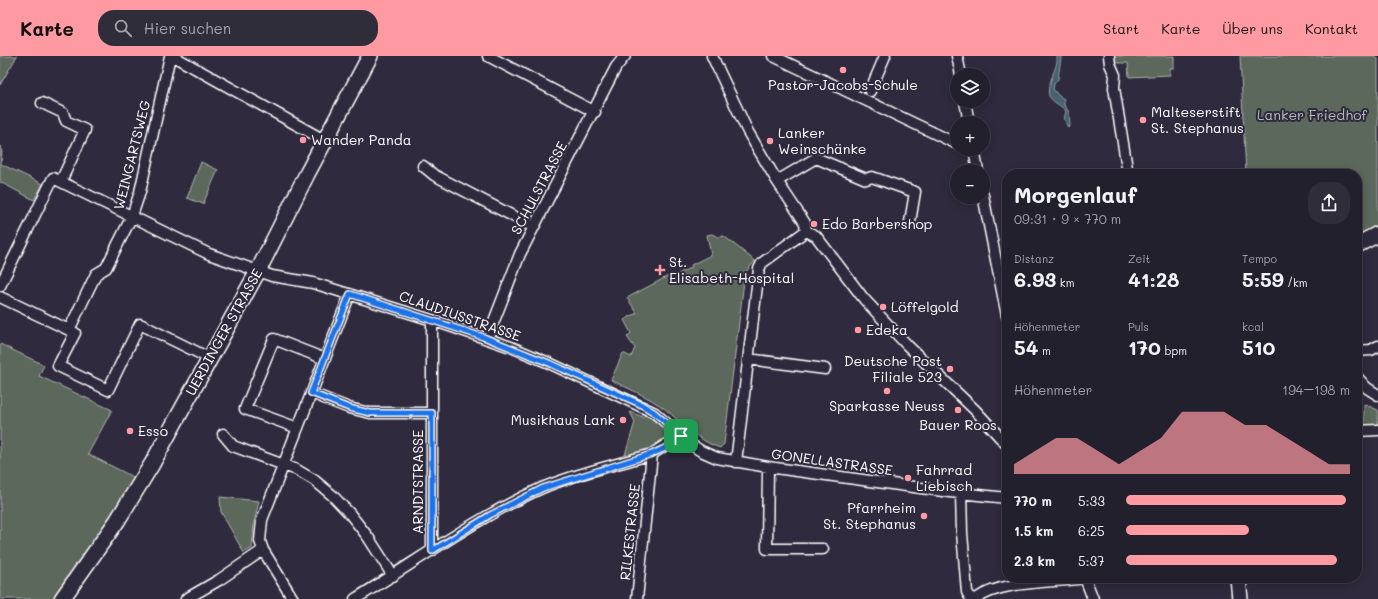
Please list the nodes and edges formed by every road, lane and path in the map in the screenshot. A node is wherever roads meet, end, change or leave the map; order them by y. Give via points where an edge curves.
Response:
1 (171, 56) edge
2 (370, 56) edge
3 (488, 56) edge
4 (626, 56) edge
5 (712, 56) edge
6 (773, 56) edge
7 (885, 56) edge
8 (957, 56) edge
9 (1109, 56) edge
10 (960, 68) edge
11 (870, 91) dead end
12 (42, 103) dead end
13 (595, 112) junction
14 (324, 140) junction
15 (950, 141) edge
16 (423, 166) dead end
17 (1127, 169) edge
18 (61, 181) junction
19 (777, 181) junction
20 (985, 204) edge
21 (132, 216) junction
22 (910, 222) dead end
23 (534, 227) junction
24 (806, 230) junction
25 (1378, 234) edge
26 (1362, 242) edge
27 (258, 272) junction
28 (1002, 276) edge
29 (0, 286) edge
30 (350, 294) junction
31 (0, 297) edge
32 (432, 320) junction
33 (69, 330) junction
34 (486, 338) junction
35 (1378, 346) edge
36 (1362, 351) edge
37 (209, 358) junction
38 (325, 359) junction
39 (748, 359) junction
40 (825, 369) dead end
41 (1362, 382) edge
42 (311, 393) junction
43 (1378, 395) edge
44 (432, 413) junction
45 (666, 421) joint
46 (298, 428) junction
47 (1378, 430) edge
48 (1362, 431) edge
49 (223, 434) dead end
50 (681, 436) junction
51 (1002, 440) edge
52 (652, 454) junction
53 (736, 462) junction
54 (284, 464) junction
55 (768, 467) junction
56 (962, 493) junction
57 (1002, 497) edge
58 (823, 549) dead end
59 (263, 550) junction
60 (432, 551) junction
61 (393, 576) junction
62 (1032, 583) edge
63 (1087, 583) edge
64 (1238, 583) edge
65 (62, 599) edge
66 (186, 599) edge
67 (293, 599) edge
68 (355, 599) edge
69 (637, 599) edge
70 (970, 599) edge
71 (976, 599) edge
72 (1093, 599) edge
73 (1240, 599) edge

1 - 14 street
1 - 21 street, WEINGARTSWEG via 140,192
2 - 14 street, UERDINGER STRASSE
3 - 13 street
4 - 13 street, SCHULSTRASSE via 616,67
5 - 19 street via 748,132
6 - 15 street
7 - 11 street
8 - 10 street
9 - 17 street via 1115,75 1114,88
12 - 18 street via 63,113 66,121 85,130
13 - 23 street, SCHULSTRASSE
14 - 27 street, UERDINGER STRASSE
16 - 23 street
18 - 21 street, CLAUDIUSSTRASSE
18 - 29 street via 53,178
19 - 22 street via 816,158 866,179 872,177 915,192
19 - 24 street via 805,223
20 - 28 street
21 - 27 street, CLAUDIUSSTRASSE via 209,254
21 - 33 street, WEINGARTSWEG via 106,268 96,274
23 - 34 street, SCHULSTRASSE via 507,284
24 - 39 street via 762,262 759,268
24 - 51 street via 816,236 864,300
25 - 26 street
27 - 30 street, CLAUDIUSSTRASSE
27 - 37 street, UERDINGER STRASSE
30 - 32 street, CLAUDIUSSTRASSE
30 - 38 street
31 - 33 street
32 - 34 street, CLAUDIUSSTRASSE
32 - 44 street, ARNDTSTRASSE
33 - 37 street, WEINGARTSWEG via 75,333 58,366 108,390 140,324
34 - 45 street, CLAUDIUSSTRASSE via 549,363 638,404
35 - 36 street
37 - 65 street, UERDINGER STRASSE via 152,464 117,522
38 - 42 street
38 - 46 street via 274,339 246,409
39 - 40 street
39 - 53 street
41 - 43 street
42 - 44 street, ARNDTSTRASSE via 349,408 370,413
42 - 46 street
44 - 60 street, ARNDTSTRASSE
45 - 50 street, GONELLASTRASSE
46 - 54 street
47 - 48 street
49 - 54 street via 233,446
50 - 52 street
50 - 53 street, GONELLASTRASSE via 701,451
52 - 60 street via 543,488 490,515
52 - 69 street, RILKESTRASSE
53 - 55 street, GONELLASTRASSE
54 - 59 street via 262,520 260,541
54 - 61 street via 314,480 350,514
55 - 56 street, GONELLASTRASSE
55 - 58 street via 767,549
56 - 57 street, GONELLASTRASSE
56 - 70 street via 962,534
59 - 66 street
59 - 67 street
60 - 61 street
61 - 68 street
62 - 71 street via 988,592
63 - 72 street
64 - 73 street

